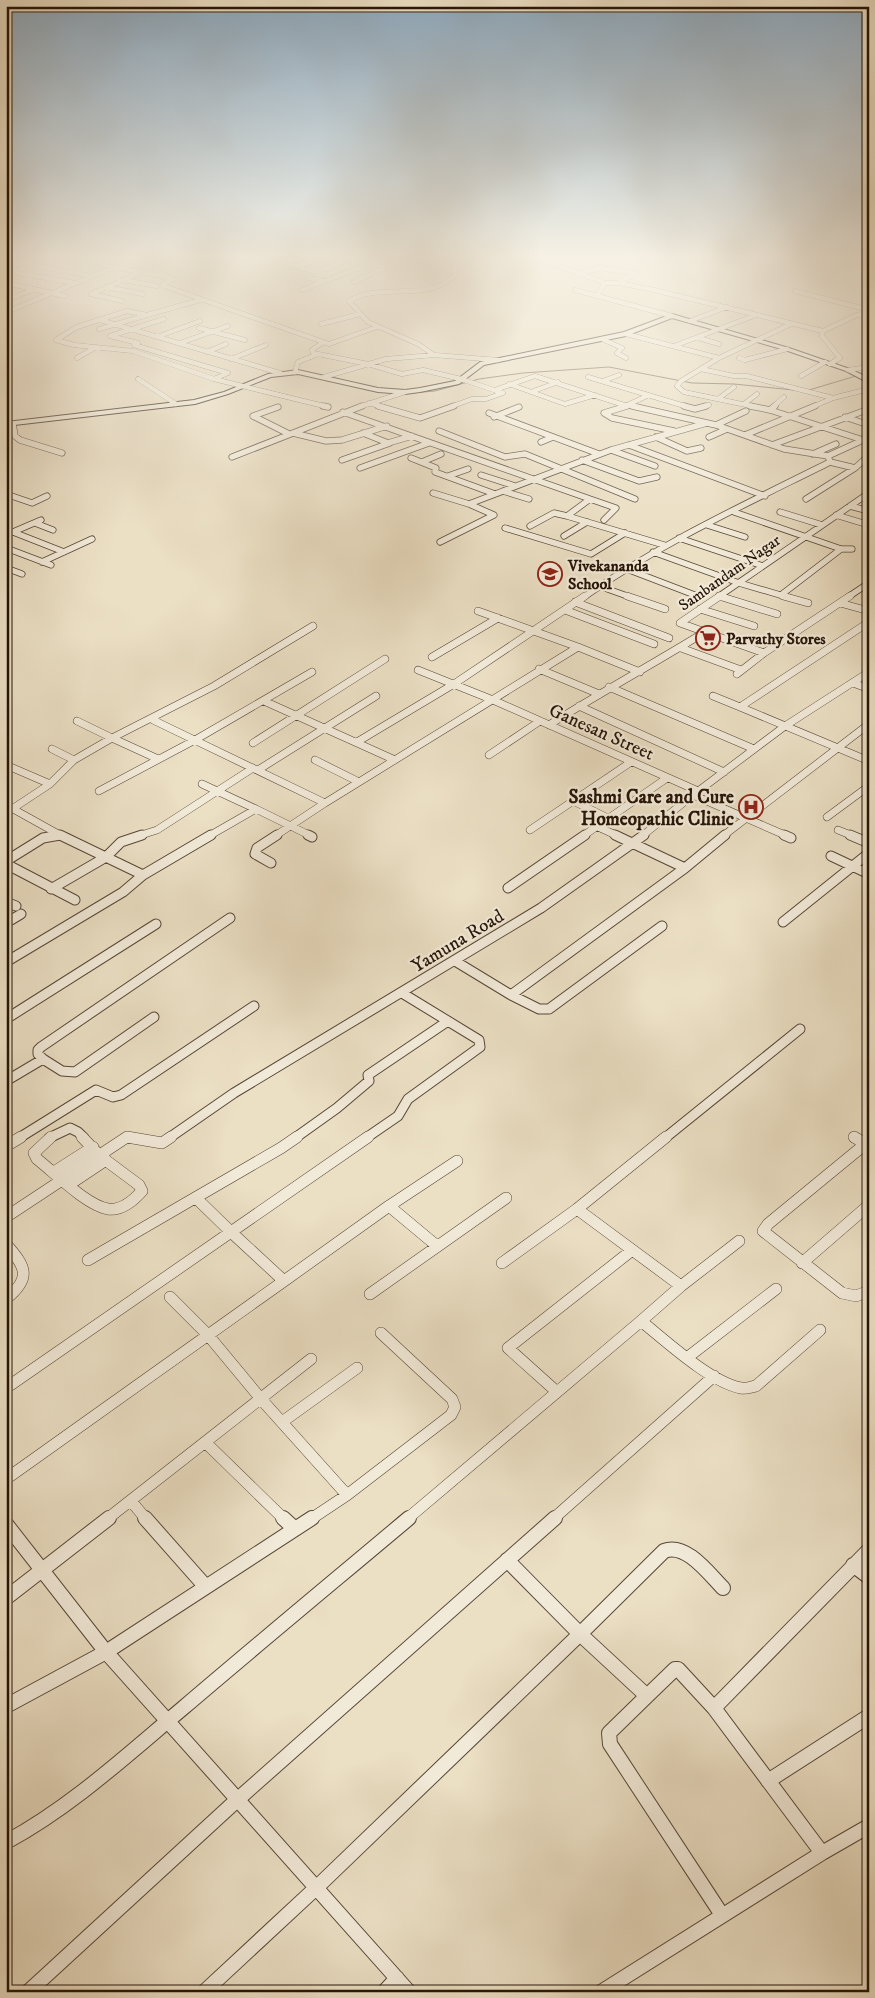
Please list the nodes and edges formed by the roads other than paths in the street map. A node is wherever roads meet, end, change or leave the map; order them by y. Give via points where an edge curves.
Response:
1 (91, 349) edge
2 (115, 349) edge
3 (148, 349) edge
4 (198, 349) edge
5 (214, 349) edge
6 (257, 349) edge
7 (313, 349) edge
8 (426, 349) edge
9 (549, 349) edge
10 (620, 349) edge
11 (685, 349) edge
12 (738, 349) edge
13 (787, 349) joint
14 (833, 349) edge
15 (122, 350) joint
16 (207, 352) junction
17 (318, 354) junction
18 (434, 354) junction
19 (77, 358) dead end
20 (626, 358) dead end
21 (719, 358) junction
22 (739, 358) dead end
23 (231, 359) junction
24 (498, 360) junction
25 (827, 363) junction
26 (368, 364) junction
27 (869, 367) edge
28 (701, 369) junction
29 (848, 370) junction
30 (295, 372) junction
31 (280, 373) junction
32 (619, 375) dead end
33 (734, 376) junction
34 (801, 376) dead end
35 (324, 377) junction
36 (588, 377) dead end
37 (138, 379) dead end
38 (214, 379) junction
39 (465, 381) junction
40 (603, 381) junction
41 (869, 381) edge
42 (559, 382) junction
43 (726, 382) dead end
44 (509, 384) junction
45 (244, 386) junction
46 (734, 387) dead end
47 (869, 389) edge
48 (495, 390) junction
49 (405, 392) junction
50 (531, 392) junction
51 (757, 394) dead end
52 (595, 395) junction
53 (649, 395) junction
54 (784, 397) dead end
55 (833, 398) junction
56 (718, 399) junction
57 (369, 403) junction
58 (176, 404) junction
59 (744, 404) junction
60 (709, 405) dead end
61 (628, 406) junction
62 (278, 407) dead end
63 (328, 407) dead end
64 (520, 407) dead end
65 (869, 408) edge
66 (770, 410) junction
67 (746, 411) dead end
68 (343, 412) junction
69 (488, 416) dead end
70 (496, 416) junction
71 (789, 416) junction
72 (845, 417) junction
73 (707, 423) junction
74 (10, 424) edge
75 (716, 425) junction
76 (869, 425) edge
77 (387, 426) junction
78 (524, 426) junction
79 (824, 427) junction
80 (728, 429) junction
81 (514, 430) dead end
82 (439, 431) dead end
83 (676, 432) junction
84 (364, 433) junction
85 (291, 434) junction
86 (745, 435) junction
87 (412, 436) junction
88 (553, 437) junction
89 (656, 437) junction
90 (709, 437) dead end
91 (869, 438) edge
92 (863, 440) junction
93 (541, 442) dead end
94 (869, 442) edge
95 (390, 443) junction
96 (429, 443) junction
97 (836, 444) dead end
98 (629, 445) junction
99 (772, 445) junction
100 (679, 448) junction
101 (701, 448) dead end
102 (611, 450) junction
103 (672, 451) dead end
104 (62, 452) dead end
105 (441, 454) dead end
106 (599, 454) junction
107 (665, 454) dead end
108 (813, 454) junction
109 (659, 456) junction
110 (232, 457) dead end
111 (411, 458) dead end
112 (829, 459) junction
113 (865, 459) dead end
114 (342, 460) dead end
115 (582, 460) junction
116 (422, 462) junction
117 (655, 466) dead end
118 (360, 468) dead end
119 (468, 468) dead end
120 (561, 468) junction
121 (855, 468) junction
122 (481, 475) dead end
123 (448, 476) junction
124 (656, 477) dead end
125 (532, 479) junction
126 (516, 486) junction
127 (502, 491) junction
128 (433, 493) dead end
129 (6, 494) edge
130 (495, 494) junction
131 (868, 495) edge
132 (47, 496) dead end
133 (765, 496) junction
134 (529, 499) dead end
135 (590, 499) junction
136 (635, 499) dead end
137 (806, 499) dead end
138 (469, 504) junction
139 (850, 506) junction
140 (869, 511) edge
141 (734, 512) junction
142 (780, 512) dead end
143 (836, 515) junction
144 (567, 516) junction
145 (604, 520) dead end
146 (587, 522) junction
147 (707, 525) junction
148 (822, 525) junction
149 (869, 525) edge
150 (530, 526) dead end
151 (505, 528) dead end
152 (53, 530) dead end
153 (13, 532) junction
154 (625, 533) junction
155 (6, 535) edge
156 (564, 536) dead end
157 (804, 537) junction
158 (679, 538) junction
159 (745, 538) dead end
160 (92, 539) dead end
161 (440, 542) dead end
162 (664, 545) junction
163 (6, 548) edge
164 (841, 549) junction
165 (852, 549) dead end
166 (64, 552) junction
167 (652, 552) junction
168 (42, 562) junction
169 (51, 566) dead end
170 (763, 566) junction
171 (6, 568) edge
172 (624, 568) junction
173 (22, 574) dead end
174 (739, 583) junction
175 (869, 583) edge
176 (599, 586) junction
177 (781, 595) junction
178 (719, 596) junction
179 (700, 597) dead end
180 (576, 602) junction
181 (808, 603) dead end
182 (840, 603) junction
183 (665, 609) dead end
184 (700, 609) junction
185 (565, 610) junction
186 (478, 611) dead end
187 (869, 611) edge
188 (777, 614) dead end
189 (498, 618) junction
190 (869, 622) edge
191 (313, 626) dead end
192 (754, 626) dead end
193 (535, 631) junction
194 (705, 632) junction
195 (669, 638) dead end
196 (654, 644) dead end
197 (578, 647) junction
198 (680, 648) junction
199 (764, 653) junction
200 (432, 657) dead end
201 (385, 659) dead end
202 (539, 669) junction
203 (418, 670) dead end
204 (312, 672) dead end
205 (640, 672) junction
206 (869, 672) edge
207 (853, 682) junction
208 (454, 684) junction
209 (609, 687) junction
210 (869, 689) edge
211 (598, 694) junction
212 (376, 696) dead end
213 (713, 696) dead end
214 (493, 700) junction
215 (264, 701) junction
216 (579, 706) junction
217 (740, 707) junction
218 (295, 714) junction
219 (153, 720) junction
220 (77, 721) dead end
221 (540, 721) junction
222 (869, 724) edge
223 (549, 725) junction
224 (786, 726) junction
225 (326, 728) junction
226 (112, 738) junction
227 (194, 740) junction
228 (357, 742) junction
229 (253, 743) dead end
230 (840, 748) junction
231 (52, 749) dead end
232 (754, 749) junction
233 (489, 755) dead end
234 (158, 759) junction
235 (74, 760) junction
236 (315, 760) dead end
237 (394, 760) junction
238 (869, 761) edge
239 (631, 762) junction
240 (6, 765) edge
241 (255, 769) junction
242 (724, 772) junction
243 (667, 778) junction
244 (360, 782) junction
245 (50, 784) junction
246 (202, 784) dead end
247 (869, 786) edge
248 (99, 791) dead end
249 (216, 791) junction
250 (696, 793) junction
251 (573, 801) junction
252 (324, 803) junction
253 (9, 809) edge
254 (256, 809) junction
255 (827, 817) dead end
256 (608, 818) junction
257 (746, 818) junction
258 (290, 826) junction
259 (596, 826) junction
260 (530, 830) dead end
261 (838, 830) dead end
262 (60, 835) junction
263 (312, 837) dead end
264 (791, 838) dead end
265 (869, 843) edge
266 (633, 844) junction
267 (869, 853) edge
268 (831, 856) dead end
269 (106, 857) junction
270 (6, 862) edge
271 (271, 863) dead end
272 (853, 867) junction
273 (685, 868) junction
274 (869, 874) edge
275 (143, 875) junction
276 (508, 888) dead end
277 (50, 889) junction
278 (75, 900) dead end
279 (6, 902) edge
280 (16, 906) dead end
281 (21, 914) dead end
282 (230, 918) dead end
283 (783, 922) dead end
284 (6, 923) edge
285 (156, 924) dead end
286 (662, 926) dead end
287 (455, 961) junction
288 (6, 962) edge
289 (402, 993) junction
290 (511, 995) junction
291 (254, 1006) dead end
292 (154, 1017) dead end
293 (6, 1019) edge
294 (448, 1022) junction
295 (800, 1029) dead end
296 (43, 1059) junction
297 (6, 1081) edge
298 (854, 1137) dead end
299 (868, 1144) edge
300 (6, 1146) edge
301 (93, 1147) junction
302 (103, 1158) junction
303 (457, 1161) dead end
304 (54, 1172) junction
305 (67, 1182) junction
306 (196, 1198) junction
307 (506, 1198) dead end
308 (389, 1206) junction
309 (869, 1206) edge
310 (577, 1210) junction
311 (6, 1217) edge
312 (231, 1232) junction
313 (739, 1241) dead end
314 (6, 1244) edge
315 (437, 1246) junction
316 (632, 1251) junction
317 (88, 1260) dead end
318 (802, 1262) junction
319 (502, 1263) dead end
320 (284, 1281) junction
321 (681, 1286) junction
322 (776, 1288) dead end
323 (869, 1291) edge
324 (370, 1294) dead end
325 (170, 1297) dead end
326 (6, 1299) edge
327 (641, 1321) junction
328 (820, 1330) dead end
329 (381, 1333) dead end
330 (208, 1335) junction
331 (688, 1356) junction
332 (310, 1359) dead end
333 (357, 1368) dead end
334 (714, 1376) junction
335 (6, 1388) edge
336 (557, 1392) junction
337 (261, 1399) junction
338 (282, 1422) junction
339 (205, 1442) junction
340 (6, 1480) edge
341 (347, 1494) junction
342 (130, 1501) junction
343 (6, 1524) edge
344 (295, 1529) junction
345 (869, 1550) edge
346 (507, 1560) junction
347 (853, 1565) junction
348 (42, 1570) junction
349 (869, 1577) edge
350 (206, 1587) junction
351 (723, 1588) dead end
352 (6, 1598) edge
353 (580, 1634) junction
354 (106, 1652) junction
355 (647, 1696) junction
356 (6, 1706) edge
357 (714, 1708) junction
358 (866, 1718) dead end
359 (169, 1720) junction
360 (768, 1781) junction
361 (237, 1800) junction
362 (869, 1826) edge
363 (6, 1842) edge
364 (822, 1853) junction
365 (317, 1887) junction
366 (722, 1915) junction
367 (397, 1978) junction
368 (28, 1992) edge
369 (204, 1992) edge
370 (384, 1992) edge
371 (409, 1992) edge
372 (601, 1992) edge

1 - 19 street
2 - 15 street
3 - 38 street via 228,373
4 - 16 street
5 - 16 street
6 - 23 street
7 - 17 street via 313,353
8 - 18 street
9 - 24 street
10 - 20 street via 617,352
11 - 21 street
12 - 21 street
13 - 22 street via 745,360
13 - 25 street
14 - 25 street via 840,358
15 - 38 street via 134,351
16 - 23 street
17 - 26 street
17 - 30 street via 298,362
18 - 24 street
18 - 26 street
21 - 28 street
23 - 31 street
24 - 39 street via 482,363
25 - 29 street
25 - 34 street
26 - 35 street
26 - 39 street via 402,374 423,370
27 - 29 street
28 - 33 street
28 - 56 street via 677,386 684,392
29 - 41 street
30 - 31 street
30 - 35 street
31 - 45 street
32 - 40 street
33 - 43 street
33 - 55 street via 747,376
35 - 49 street via 378,390
36 - 40 street
37 - 58 street
38 - 45 street
39 - 48 street
39 - 49 street
40 - 53 street
42 - 44 street via 535,376
42 - 50 street
42 - 52 street
44 - 48 street
44 - 50 street
45 - 58 street via 206,400
45 - 63 street
46 - 56 street
47 - 55 street
48 - 57 street via 503,393 486,399 472,399 420,418
49 - 57 street
50 - 52 street via 567,405
51 - 59 street
52 - 61 street
53 - 60 street via 695,409
53 - 61 street
54 - 66 street
55 - 71 street
56 - 59 street
57 - 68 street
58 - 74 street
59 - 66 street
61 - 73 street
61 - 83 street via 604,414
62 - 85 street via 253,416
64 - 70 street
65 - 72 street
66 - 71 street
67 - 75 street
68 - 77 street
68 - 85 street
69 - 70 street
70 - 78 street
71 - 79 street
71 - 86 street
72 - 76 street
72 - 79 street
73 - 75 street
73 - 83 street
74 - 104 street via 15,436 23,443
75 - 80 street
77 - 84 street
77 - 87 street
78 - 81 street
78 - 88 street
79 - 92 street
79 - 99 street
80 - 86 street
80 - 90 street
82 - 120 street via 505,457 525,452
83 - 89 street
84 - 85 street via 342,440
84 - 95 street
85 - 110 street
86 - 99 street
87 - 95 street
87 - 96 street
88 - 93 street
88 - 106 street
89 - 98 street
89 - 100 street
91 - 92 street
92 - 94 street
92 - 112 street
95 - 114 street
96 - 118 street
96 - 125 street
97 - 108 street
98 - 102 street
98 - 109 street
99 - 108 street
100 - 101 street via 690,451
100 - 103 street
102 - 106 street
102 - 117 street
105 - 116 street
106 - 115 street
107 - 109 street
108 - 112 street
109 - 133 street
111 - 116 street
112 - 121 street
112 - 133 street
113 - 121 street
115 - 120 street
115 - 124 street via 640,481
116 - 123 street via 436,468 435,472
119 - 123 street
120 - 125 street
120 - 136 street
121 - 137 street
122 - 126 street
123 - 130 street
125 - 126 street
125 - 135 street
126 - 127 street
127 - 130 street
127 - 134 street
128 - 138 street
129 - 132 street via 32,503
130 - 138 street
131 - 139 street, Sambandam Nagar
133 - 141 street
135 - 144 street
135 - 145 street via 616,508
138 - 161 street via 494,515
139 - 140 street
139 - 143 street, Sambandam Nagar
141 - 147 street
141 - 157 street
142 - 148 street
143 - 148 street, Sambandam Nagar
143 - 149 street
144 - 146 street
144 - 150 street via 554,513
146 - 154 street
146 - 156 street
147 - 158 street
147 - 159 street
148 - 157 street, Sambandam Nagar
151 - 154 street via 590,554
152 - 153 street via 38,521
153 - 155 street
153 - 166 street
154 - 162 street
157 - 164 street
157 - 170 street, Sambandam Nagar
158 - 162 street
158 - 170 street
160 - 166 street
162 - 167 street
163 - 168 street
164 - 165 street
164 - 177 street
166 - 168 street
167 - 172 street
167 - 174 street
168 - 169 street
170 - 174 street, Sambandam Nagar
171 - 173 street
172 - 176 street
172 - 179 street
174 - 177 street
174 - 178 street, Sambandam Nagar
175 - 182 street
176 - 180 street
176 - 183 street
177 - 181 street
178 - 184 street, Sambandam Nagar
178 - 188 street
180 - 185 street
180 - 195 street
182 - 187 street
182 - 199 street
184 - 192 street
184 - 194 street, Sambandam Nagar via 680,623
185 - 193 street
185 - 196 street
186 - 189 street
189 - 193 street
189 - 200 street
190 - 217 street
191 - 219 street
193 - 197 street
193 - 208 street
194 - 198 street, Sambandam Nagar
194 - 199 street
197 - 202 street
197 - 205 street
198 - 199 street via 739,672
198 - 205 street, Sambandam Nagar
201 - 218 street
202 - 211 street
202 - 214 street
203 - 208 street, Ganesan Street
204 - 215 street
205 - 209 street, Sambandam Nagar
206 - 207 street, Yamuna Road
207 - 210 street
207 - 224 street, Yamuna Road
208 - 214 street, Ganesan Street
208 - 228 street
209 - 211 street, Sambandam Nagar
209 - 232 street
211 - 216 street, Sambandam Nagar
212 - 225 street
213 - 217 street
214 - 221 street, Ganesan Street
214 - 237 street
215 - 218 street
215 - 227 street
216 - 223 street, Sambandam Nagar
216 - 242 street
217 - 224 street
218 - 225 street
218 - 229 street
219 - 226 street
219 - 227 street
220 - 226 street
221 - 223 street, Ganesan Street
221 - 233 street
222 - 230 street
223 - 239 street, Ganesan Street
224 - 230 street
224 - 232 street, Yamuna Road
225 - 228 street
225 - 241 street
226 - 234 street
226 - 235 street
227 - 234 street
227 - 241 street
228 - 237 street
230 - 238 street
230 - 257 street
231 - 235 street
232 - 242 street, Yamuna Road
234 - 248 street
235 - 245 street
236 - 244 street
237 - 244 street
239 - 243 street, Ganesan Street
239 - 251 street
240 - 245 street
241 - 249 street
241 - 252 street
242 - 250 street, Yamuna Road
243 - 250 street, Ganesan Street
243 - 256 street
244 - 252 street
245 - 253 street
246 - 249 street
247 - 255 street
249 - 254 street
249 - 269 street via 157,830 121,842
250 - 257 street, Ganesan Street
250 - 266 street, Yamuna Road
251 - 256 street
251 - 260 street
252 - 258 street
253 - 262 street
254 - 258 street
254 - 275 street
256 - 259 street
257 - 264 street, Ganesan Street
257 - 273 street
258 - 263 street
258 - 271 street via 257,848 255,854
259 - 266 street
259 - 276 street
261 - 265 street
262 - 269 street
262 - 270 street via 43,838
266 - 273 street
266 - 287 street, Yamuna Road
267 - 272 street
268 - 272 street
269 - 275 street
269 - 277 street
270 - 277 street
272 - 274 street
272 - 283 street
273 - 290 street
275 - 288 street via 123,892
277 - 278 street
279 - 280 street
281 - 284 street
282 - 296 street via 41,1047 38,1054
285 - 293 street
286 - 290 street via 549,1009 539,1010
287 - 289 street, Yamuna Road
287 - 290 street
289 - 294 street
289 - 302 street, Yamuna Road via 234,1092 162,1143 127,1137
291 - 300 street via 121,1094 113,1096 96,1090
292 - 296 street via 70,1074
294 - 306 street via 368,1075 369,1081 337,1108 281,1148
294 - 312 street via 479,1040 480,1047 408,1099 398,1116
295 - 310 street
296 - 297 street
298 - 299 street
299 - 318 street via 765,1226 766,1235
301 - 302 street
301 - 304 street
301 - 304 street via 70,1128 38,1146 34,1153 37,1159
302 - 305 street
302 - 305 street via 139,1185 142,1191 135,1200 116,1209 107,1209
303 - 308 street
304 - 305 street
305 - 311 street
306 - 312 street
306 - 317 street
307 - 315 street
308 - 315 street
308 - 320 street
309 - 318 street
310 - 316 street
310 - 319 street
312 - 320 street
312 - 335 street
313 - 321 street
314 - 326 street via 23,1264 24,1276 21,1286
315 - 324 street
316 - 321 street
316 - 336 street via 508,1348
318 - 323 street via 842,1293 852,1297
320 - 330 street
321 - 327 street
322 - 331 street
325 - 330 street
327 - 331 street
327 - 336 street
328 - 334 street via 756,1386 743,1389
329 - 341 street via 456,1406 451,1415
330 - 337 street
330 - 340 street
331 - 334 street
332 - 337 street
333 - 338 street
334 - 346 street
336 - 359 street
337 - 338 street
337 - 339 street
338 - 341 street
339 - 342 street
339 - 344 street
341 - 344 street
342 - 348 street
342 - 350 street
343 - 348 street
344 - 350 street
345 - 347 street
346 - 353 street
346 - 361 street
347 - 349 street
347 - 357 street
348 - 352 street
348 - 354 street
350 - 354 street
351 - 353 street via 686,1554 672,1548 664,1551
353 - 355 street
353 - 365 street
354 - 356 street
354 - 359 street
355 - 357 street via 674,1669 678,1669
355 - 366 street via 609,1733 610,1744
357 - 360 street
358 - 360 street
359 - 361 street
359 - 363 street via 65,1805
360 - 364 street
361 - 365 street
361 - 368 street
362 - 364 street
364 - 366 street
365 - 367 street
365 - 369 street
366 - 372 street
367 - 370 street
367 - 371 street

